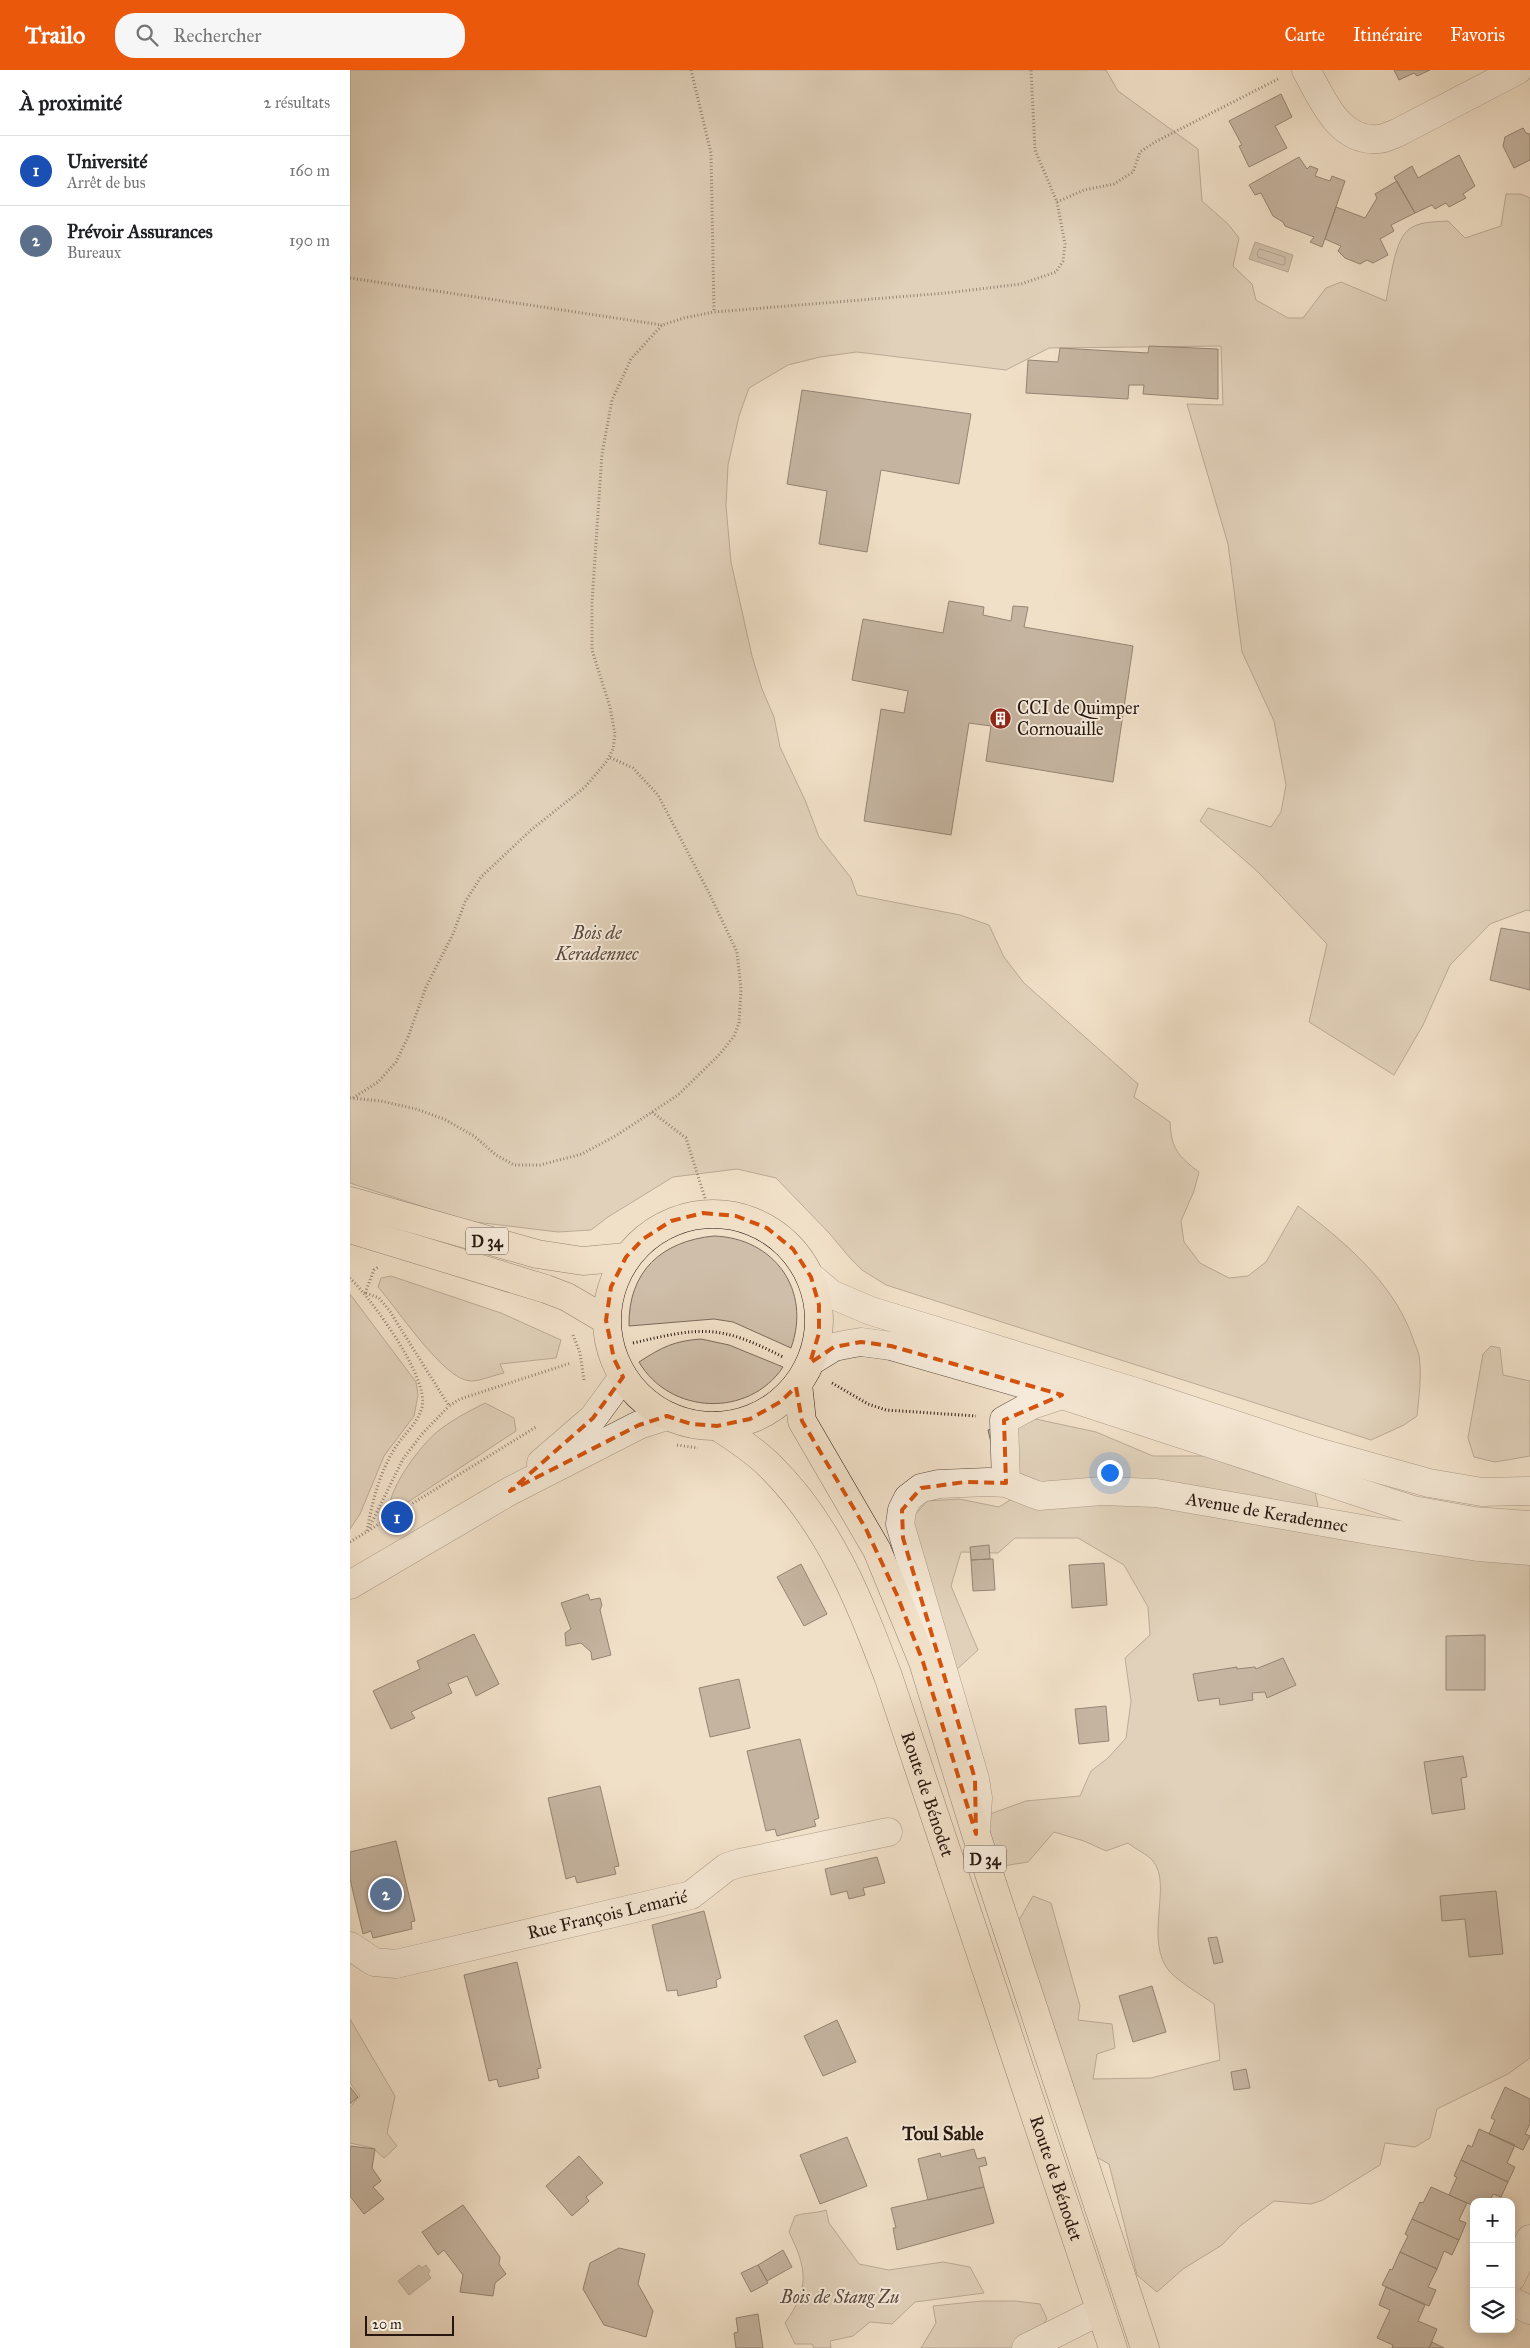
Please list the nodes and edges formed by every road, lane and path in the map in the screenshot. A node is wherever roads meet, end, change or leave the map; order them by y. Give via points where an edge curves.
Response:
1 (692, 70) edge
2 (1031, 70) edge
3 (1518, 70) edge
4 (1296, 72) edge
5 (1057, 202) junction
6 (350, 278) edge
7 (714, 312) junction
8 (662, 325) junction
9 (609, 757) junction
10 (351, 1098) edge
11 (652, 1112) junction
12 (350, 1202) edge
13 (710, 1214) junction
14 (350, 1229) edge
15 (626, 1257) junction
16 (811, 1277) junction
17 (350, 1278) edge
18 (365, 1293) junction
19 (606, 1320) junction
20 (568, 1329) dead end
21 (633, 1344) dead end
22 (571, 1363) dead end
23 (800, 1369) junction
24 (623, 1377) junction
25 (829, 1381) dead end
26 (583, 1390) dead end
27 (1062, 1396) junction
28 (449, 1406) junction
29 (668, 1416) junction
30 (1004, 1420) junction
31 (538, 1425) dead end
32 (717, 1426) junction
33 (673, 1445) dead end
34 (705, 1450) dead end
35 (965, 1482) joint
36 (1006, 1483) junction
37 (510, 1491) junction
38 (1530, 1492) edge
39 (1530, 1525) edge
40 (367, 1531) junction
41 (350, 1542) edge
42 (1530, 1551) edge
43 (350, 1585) edge
44 (888, 1832) dead end
45 (976, 1834) junction
46 (350, 1946) edge
47 (1530, 2239) edge
48 (1515, 2270) edge
49 (1515, 2303) edge
50 (1530, 2310) edge
51 (1100, 2311) junction
52 (1026, 2348) edge
53 (1113, 2348) edge
54 (1145, 2348) edge

1 - 7 path via 711,154
2 - 5 path via 1035,150
3 - 4 street via 1397,133 1378,139 1359,137 1333,119
4 - 5 path via 1201,117 1140,152 1133,172 1114,184 1084,190
5 - 7 path via 1065,244 1063,261 1056,272 1021,284 870,301
6 - 8 path
7 - 8 path
8 - 9 path via 631,359 612,400 602,454 592,650 615,734
9 - 10 path via 586,787 531,830 481,877 464,902 396,1062 378,1082
9 - 11 path via 633,768 658,795 721,918 737,952 741,971 739,1023 734,1036 678,1095
10 - 11 path via 408,1106 444,1119 474,1136 508,1162 528,1166 582,1154 617,1136
11 - 13 path via 686,1138
12 - 15 main road, D 34 via 537,1254 584,1261
13 - 15 main road via 671,1221 643,1239
13 - 16 main road via 736,1216 767,1228 793,1249
14 - 19 main road, D 34 via 546,1288
15 - 19 main road via 611,1287
16 - 23 main road via 819,1305 819,1333
16 - 38 street via 832,1294 871,1311 1314,1451 1453,1489
17 - 18 path
18 - 28 path via 379,1298 390,1310
18 - 40 path via 391,1331 418,1379 423,1395 417,1420 396,1446 386,1466 372,1502
19 - 24 main road via 608,1340
20 - 26 path via 580,1353
21 - 23 path via 676,1333 708,1330 746,1340
22 - 28 path via 460,1399
23 - 27 street via 834,1347 861,1342 891,1346
23 - 32 main road via 780,1402 750,1419
23 - 45 main road, Route de Bénodet / D 34 via 802,1421 866,1529 897,1595 923,1662
24 - 29 main road via 642,1399
24 - 37 street via 593,1418
25 - 30 path via 868,1404 886,1410
27 - 30 street via 1032,1405
27 - 39 street via 1413,1510 1474,1521
28 - 40 path via 403,1459
29 - 32 main road via 692,1424
29 - 37 street via 640,1425
30 - 36 street
31 - 40 path
32 - 51 main road, Route de Bénodet / D 34 via 769,1464 787,1485 825,1534 856,1593 888,1676
33 - 34 path
35 - 36 street, Avenue de Keradennec
35 - 45 street, Route de Bénodet via 921,1488 908,1498 900,1524 975,1778 978,1798
36 - 42 street, Avenue de Keradennec via 1039,1496 1102,1491 1156,1493 1374,1531
37 - 43 street
40 - 41 path
44 - 46 street, Rue François Lemarié via 727,1867 691,1895 396,1964 374,1962
45 - 54 main road, Route de Bénodet / D 34
47 - 48 street
49 - 50 street
51 - 52 street
51 - 53 main road, Route de Bénodet / D 34

